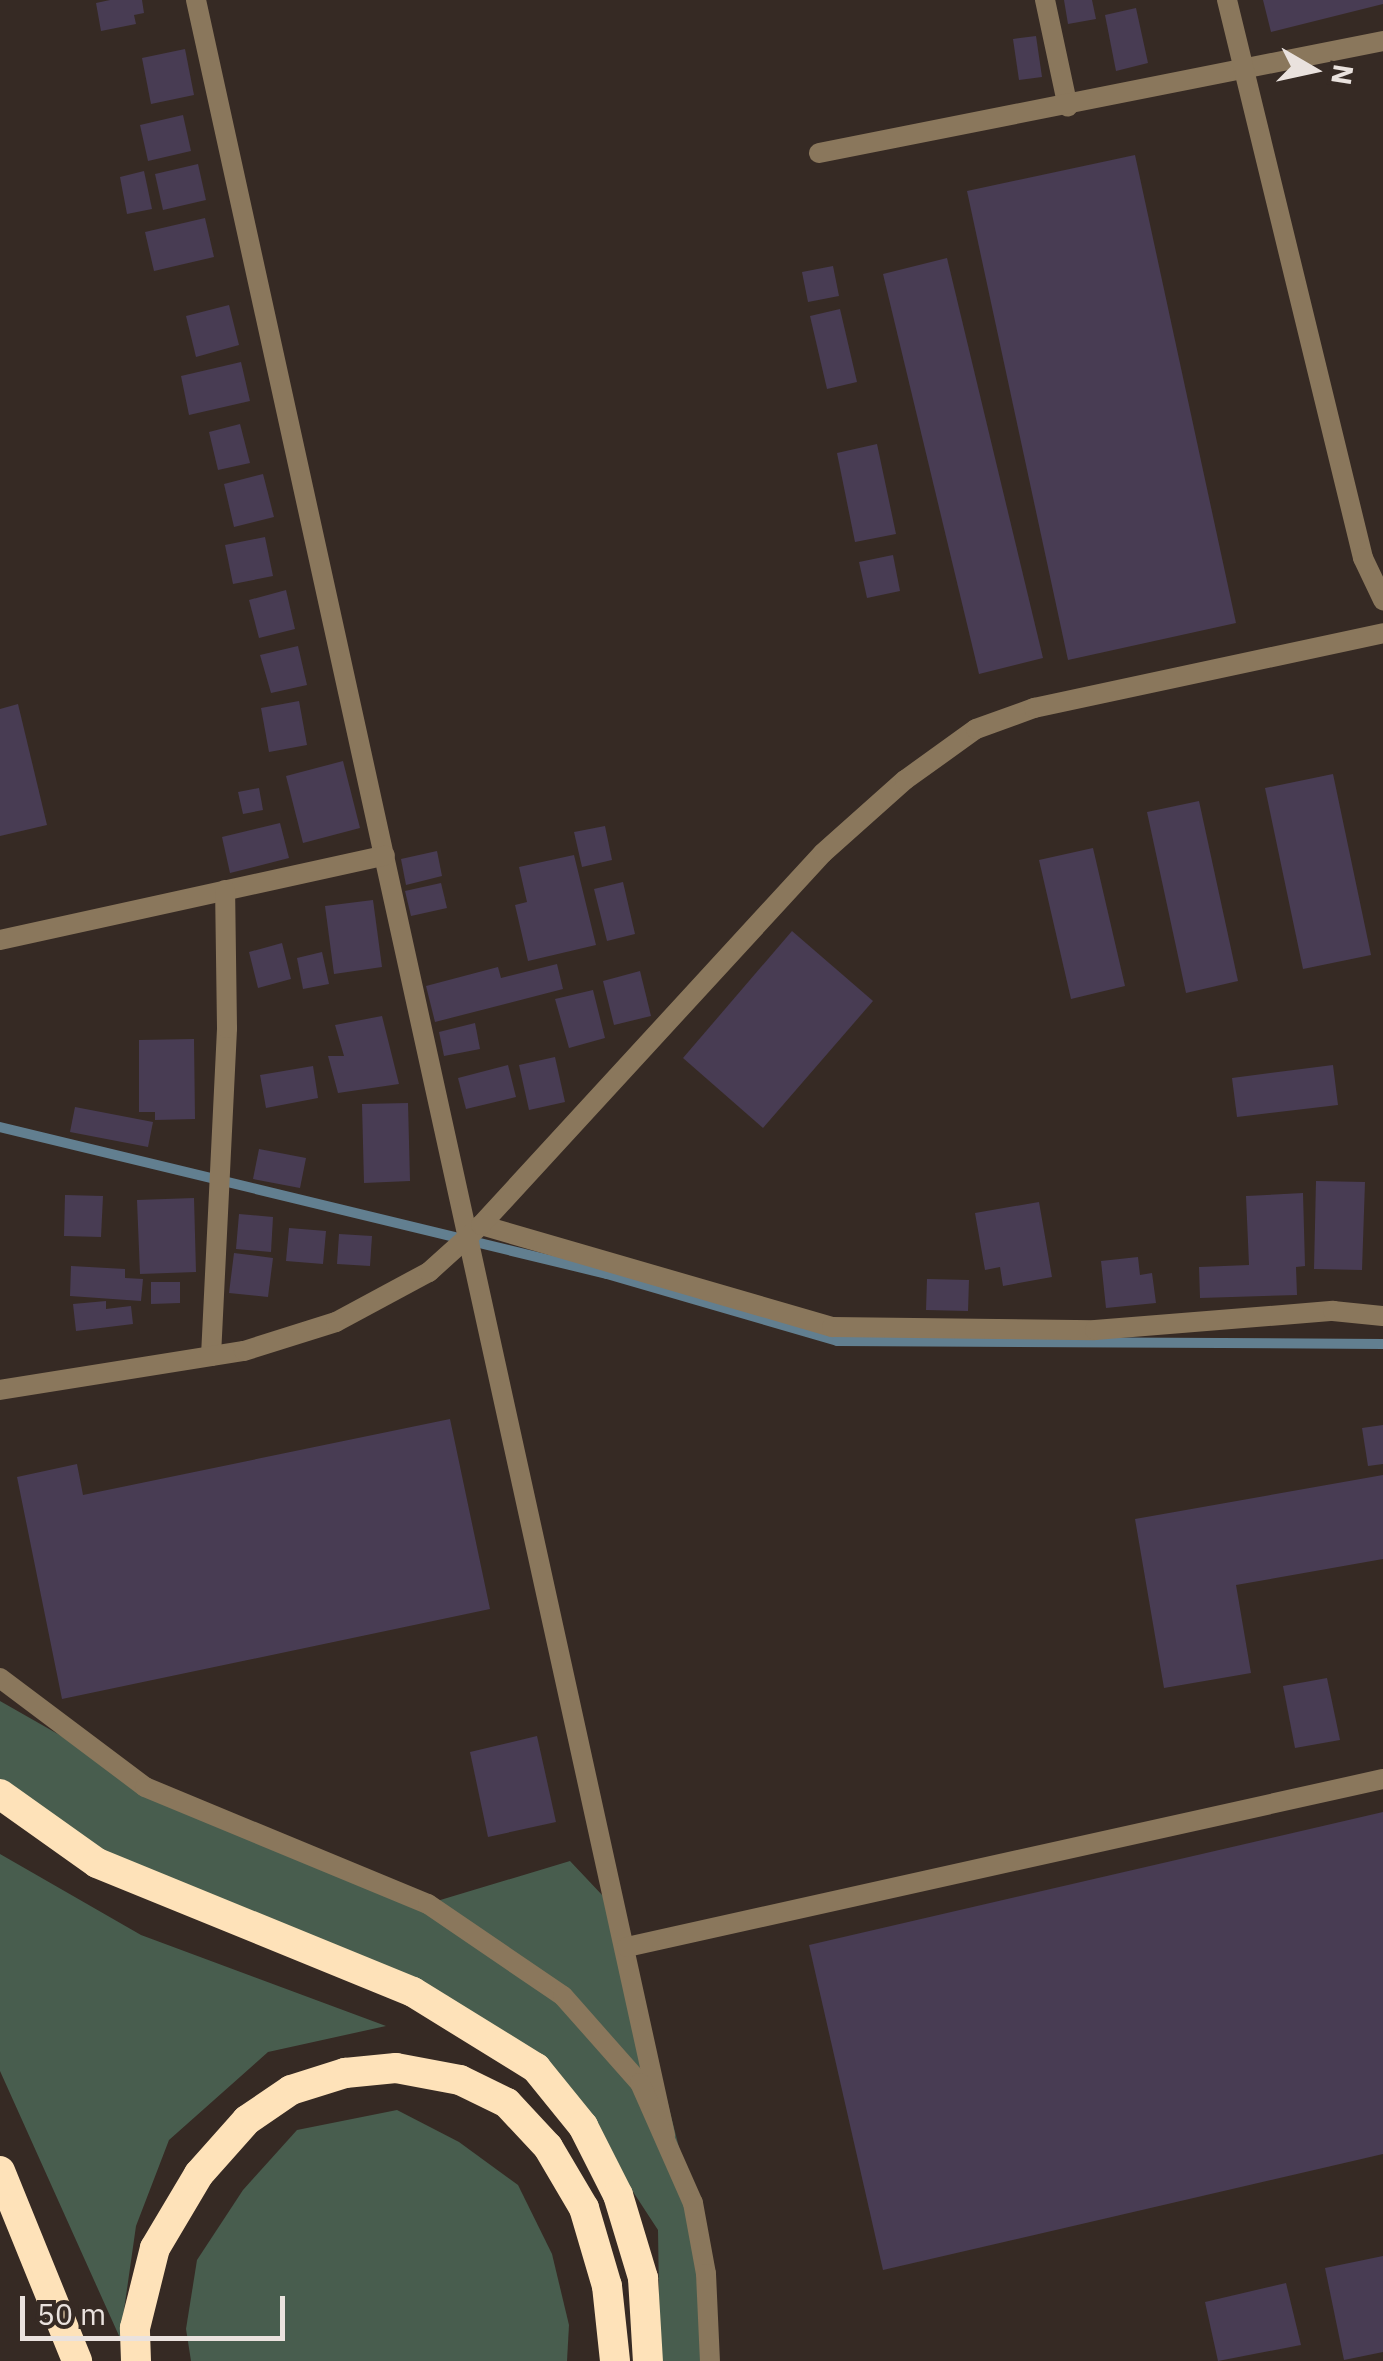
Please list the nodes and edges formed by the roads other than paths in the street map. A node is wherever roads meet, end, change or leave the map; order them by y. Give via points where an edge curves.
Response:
1 (196, 0) edge
2 (1045, 0) edge
3 (1227, 0) edge
4 (1383, 42) edge
5 (1245, 74) junction
6 (1068, 107) junction
7 (819, 153) dead end
8 (1383, 600) edge
9 (1383, 633) edge
10 (385, 854) junction
11 (225, 890) junction
12 (0, 940) edge
13 (476, 1229) junction
14 (1383, 1316) edge
15 (211, 1356) junction
16 (0, 1390) edge
17 (0, 1678) edge
18 (1383, 1779) edge
19 (0, 1794) edge
20 (628, 1947) junction
21 (665, 2135) junction
22 (0, 2171) edge
23 (77, 2361) edge
24 (136, 2361) edge
25 (615, 2361) edge
26 (648, 2361) edge
27 (710, 2361) edge

1 - 10 street
2 - 6 street
3 - 5 street
4 - 5 street
5 - 6 street
5 - 8 street via 1363,558
6 - 7 street
9 - 13 street via 1034,708 976,728 822,853
10 - 11 street
10 - 13 street
11 - 12 street
11 - 15 street via 226,1028
13 - 14 street via 832,1327 1094,1330 1333,1311
13 - 15 street via 429,1272 336,1322
13 - 20 street
15 - 16 street
17 - 21 street via 145,1787 428,1904 492,1943 563,1996 609,2042
18 - 20 street
19 - 26 highway via 97,1863 413,1992 536,2068 583,2126 618,2195 643,2278
20 - 21 street
21 - 27 street via 693,2203
22 - 23 highway
24 - 25 highway via 135,2328 154,2248 199,2174 247,2120 291,2090 345,2073 396,2068 460,2080 507,2104 548,2147 584,2208 607,2286

